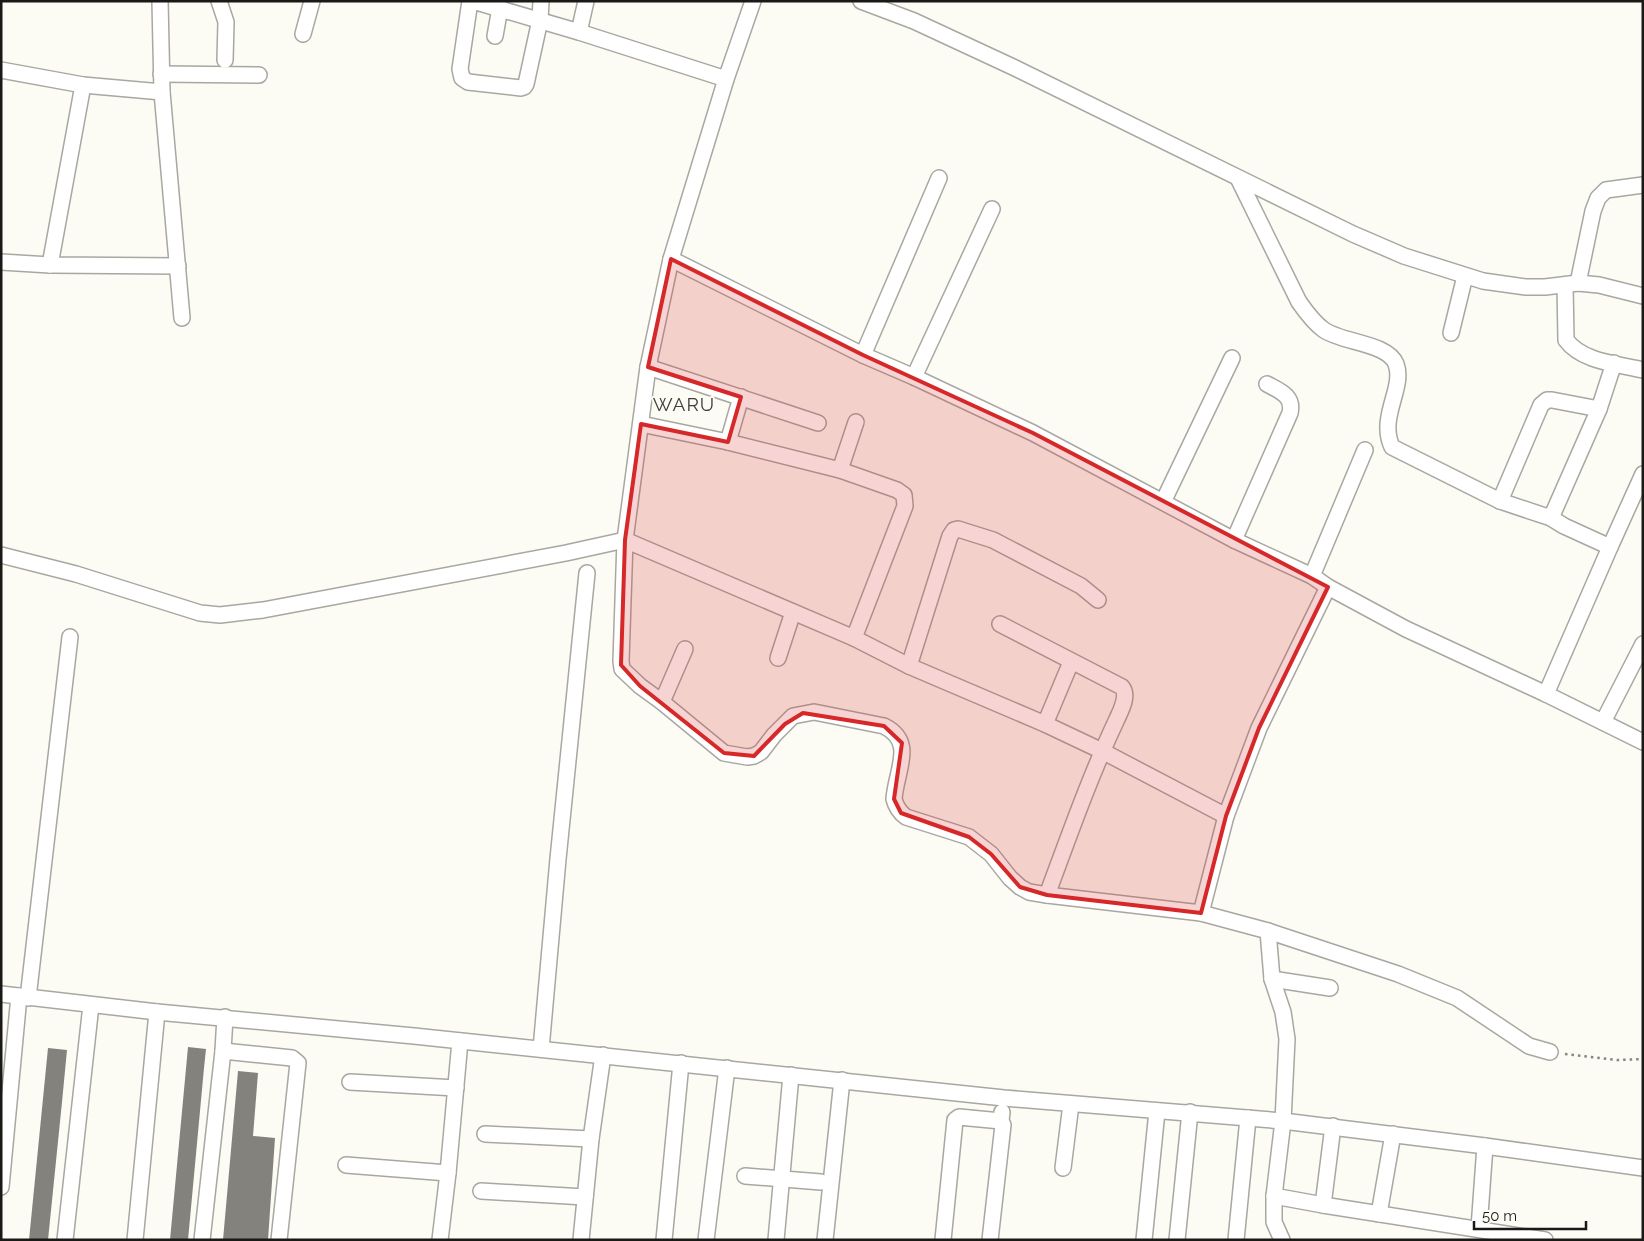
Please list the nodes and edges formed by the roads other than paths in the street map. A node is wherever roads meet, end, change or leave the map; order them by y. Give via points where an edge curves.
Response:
1 (160, 1) edge
2 (219, 1) edge
3 (312, 1) edge
4 (472, 1) edge
5 (541, 1) edge
6 (586, 1) edge
7 (753, 1) edge
8 (861, 1) edge
9 (500, 8) junction
10 (540, 20) junction
11 (579, 32) junction
12 (303, 34) dead end
13 (494, 36) dead end
14 (225, 60) dead end
15 (1, 70) edge
16 (161, 74) junction
17 (258, 75) dead end
18 (726, 79) junction
19 (82, 85) junction
20 (162, 92) junction
21 (939, 178) dead end
22 (1238, 178) junction
23 (1643, 185) edge
24 (992, 209) dead end
25 (1, 262) edge
26 (50, 264) junction
27 (178, 266) junction
28 (669, 270) junction
29 (1465, 276) junction
30 (1571, 284) junction
31 (1643, 296) edge
32 (182, 318) dead end
33 (1451, 333) dead end
34 (863, 355) junction
35 (1232, 358) dead end
36 (1614, 363) junction
37 (648, 367) junction
38 (1643, 370) edge
39 (914, 377) junction
40 (1267, 384) dead end
41 (742, 397) junction
42 (1599, 409) junction
43 (856, 422) dead end
44 (818, 423) dead end
45 (641, 424) junction
46 (728, 442) junction
47 (1365, 450) dead end
48 (840, 470) junction
49 (1643, 474) edge
50 (1500, 501) junction
51 (1163, 502) junction
52 (1551, 518) junction
53 (625, 540) junction
54 (1234, 540) junction
55 (1610, 547) junction
56 (1, 554) edge
57 (587, 573) dead end
58 (1312, 576) junction
59 (1328, 587) junction
60 (1098, 600) dead end
61 (793, 612) junction
62 (1000, 624) dead end
63 (70, 637) dead end
64 (854, 638) junction
65 (1643, 644) edge
66 (685, 649) dead end
67 (778, 658) dead end
68 (1070, 662) junction
69 (909, 666) junction
70 (1546, 694) junction
71 (662, 702) junction
72 (1603, 722) junction
73 (1045, 724) junction
74 (1643, 742) edge
75 (1102, 751) junction
76 (1226, 816) junction
77 (1047, 895) junction
78 (1202, 913) junction
79 (1268, 931) junction
80 (1272, 979) junction
81 (1330, 988) dead end
82 (1, 994) edge
83 (23, 997) junction
84 (91, 1005) junction
85 (157, 1012) junction
86 (225, 1017) junction
87 (460, 1041) junction
88 (542, 1049) junction
89 (223, 1051) junction
90 (1550, 1052) road end
91 (603, 1055) junction
92 (681, 1064) junction
93 (727, 1068) junction
94 (792, 1075) junction
95 (842, 1080) junction
96 (350, 1082) dead end
97 (456, 1088) junction
98 (1004, 1098) junction
99 (1071, 1104) junction
100 (1157, 1110) junction
101 (1190, 1112) junction
102 (1248, 1118) junction
103 (1001, 1121) junction
104 (1282, 1121) junction
105 (1333, 1126) junction
106 (485, 1134) dead end
107 (1393, 1134) junction
108 (592, 1139) junction
109 (1485, 1146) junction
110 (346, 1165) dead end
111 (1063, 1168) dead end
112 (1643, 1168) edge
113 (448, 1173) junction
114 (744, 1176) dead end
115 (782, 1179) junction
116 (820, 1182) dead end
117 (1, 1187) edge
118 (480, 1191) dead end
119 (1274, 1196) junction
120 (585, 1198) junction
121 (1323, 1205) junction
122 (1379, 1214) junction
123 (1479, 1228) junction
124 (65, 1240) edge
125 (134, 1240) edge
126 (202, 1240) edge
127 (280, 1240) edge
128 (440, 1240) edge
129 (581, 1240) edge
130 (664, 1240) edge
131 (706, 1240) edge
132 (776, 1240) edge
133 (826, 1240) edge
134 (943, 1240) edge
135 (990, 1240) edge
136 (1144, 1240) edge
137 (1177, 1240) edge
138 (1236, 1240) edge
139 (1282, 1240) edge
140 (1545, 1240) edge

1 - 16 street
2 - 14 street via 226,22
3 - 12 street
4 - 9 street
4 - 10 street via 460,69 462,78 468,82 524,87
5 - 10 street
6 - 11 street
7 - 18 street
8 - 22 street via 914,21 1013,67
9 - 10 street
9 - 13 street
10 - 11 street
11 - 18 street
15 - 19 street
16 - 17 street
16 - 20 street
18 - 28 street
19 - 20 street
19 - 26 street
20 - 27 street
21 - 34 street
22 - 29 street via 1353,234 1404,256
22 - 50 street via 1299,302 1311,318 1324,330 1381,350 1396,363 1396,385 1387,424 1392,447
23 - 30 street via 1612,188 1598,198
24 - 39 street
25 - 26 street
26 - 27 street
27 - 32 street
28 - 34 street
28 - 37 street
29 - 30 street via 1526,287
29 - 33 street
30 - 31 street via 1599,285
30 - 36 street via 1566,340 1571,347 1588,356
34 - 39 street
35 - 51 street
36 - 38 street
36 - 42 street
37 - 41 street
37 - 45 street
39 - 51 street via 1033,433
40 - 54 street via 1287,396 1292,406
41 - 44 street
41 - 46 street
42 - 50 street via 1552,400 1543,402
42 - 52 street
43 - 48 street
45 - 46 street
45 - 53 street
46 - 48 street
47 - 58 street
48 - 64 street via 897,490 904,495 906,502
49 - 55 street
50 - 52 street
51 - 54 street
52 - 55 street
53 - 56 street via 263,610 220,615 200,613
53 - 61 street
53 - 71 street via 621,665 640,686
54 - 58 street
55 - 70 street
57 - 88 street
58 - 59 street
59 - 70 street via 1406,629
59 - 76 street via 1259,728
60 - 69 street via 1075,582 993,540 954,530
61 - 64 street
61 - 67 street
62 - 68 street
63 - 83 street
64 - 69 street
65 - 72 street
66 - 71 street
68 - 73 street
68 - 75 street via 1124,689 1123,705
69 - 73 street
70 - 72 street
71 - 77 street via 715,748 747,757 761,752 784,724 803,713 814,712 891,729 899,737 903,749 894,799 901,813 969,837 991,854 1020,886 1029,892
72 - 74 street
73 - 75 street
75 - 76 street
75 - 77 street
76 - 78 street
77 - 78 street
78 - 79 street
79 - 80 street
79 - 90 street via 1398,974 1456,998 1529,1046
80 - 81 street
80 - 104 street via 1283,1012 1287,1039
82 - 83 street
83 - 84 street
83 - 117 street
84 - 85 street
84 - 124 street
85 - 86 street
85 - 125 street
86 - 87 street
86 - 89 street
87 - 88 street
87 - 97 street
88 - 91 street
89 - 126 street
89 - 127 street via 292,1058 298,1063
91 - 92 street
91 - 108 street
92 - 93 street
92 - 130 street
93 - 94 street
93 - 131 street
94 - 95 street
94 - 115 street
95 - 98 street
95 - 133 street
96 - 97 street
97 - 113 street
98 - 99 street
98 - 103 street
99 - 100 street
99 - 111 street
100 - 101 street
100 - 136 street
101 - 102 street
101 - 137 street
102 - 104 street
102 - 138 street
103 - 134 street via 959,1117 955,1120
103 - 135 street
104 - 105 street
104 - 119 street
105 - 107 street
105 - 121 street
106 - 108 street
107 - 109 street
107 - 122 street
108 - 120 street
109 - 112 street
109 - 123 street
110 - 113 street
113 - 128 street
114 - 115 street
115 - 116 street
115 - 132 street
118 - 120 street
119 - 121 street
119 - 139 street via 1274,1222
120 - 129 street
121 - 122 street
122 - 123 street
123 - 140 street

